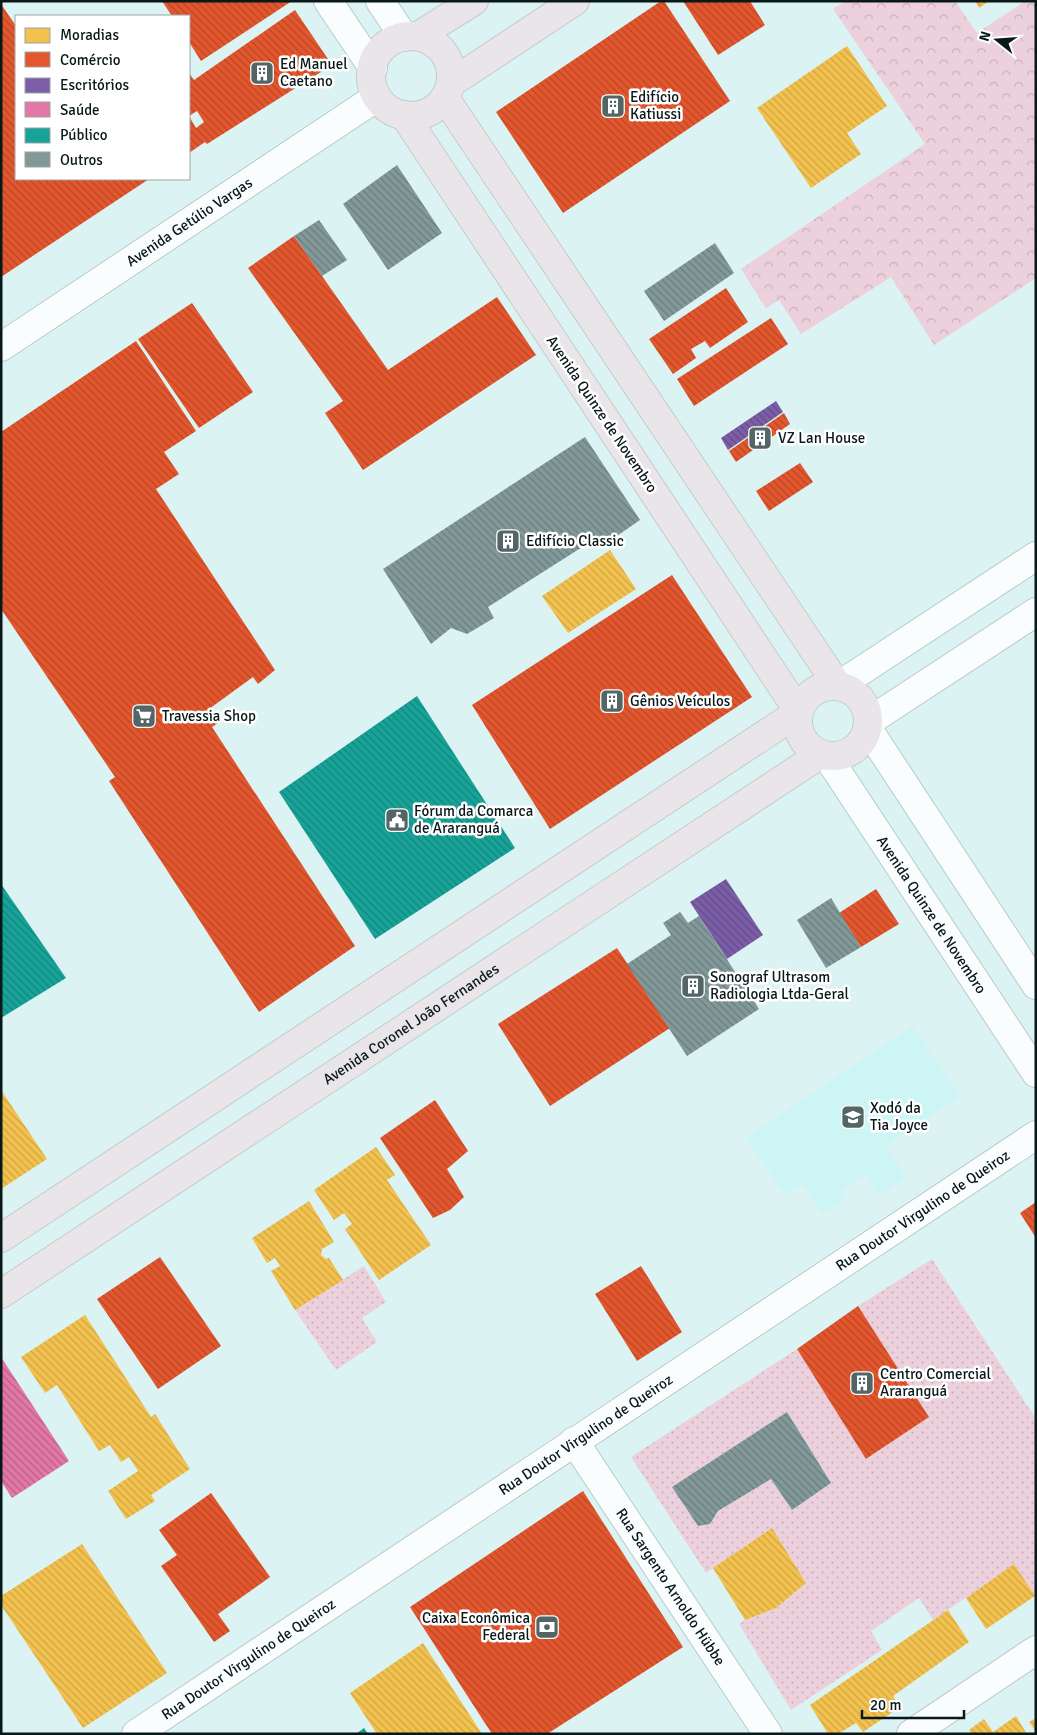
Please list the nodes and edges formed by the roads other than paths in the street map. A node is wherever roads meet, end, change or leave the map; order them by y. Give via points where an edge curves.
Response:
1 (328, 1) edge
2 (380, 1) edge
3 (474, 1) edge
4 (575, 1) edge
5 (411, 37) junction
6 (372, 68) junction
7 (448, 91) junction
8 (377, 97) junction
9 (404, 115) junction
10 (1, 347) edge
11 (1036, 556) edge
12 (1036, 612) edge
13 (838, 686) junction
14 (799, 712) junction
15 (868, 726) junction
16 (824, 755) junction
17 (1036, 985) edge
18 (1036, 1073) edge
19 (1036, 1135) edge
20 (1, 1238) edge
21 (1, 1294) edge
22 (574, 1441) junction
23 (1036, 1650) edge
24 (146, 1731) edge
25 (768, 1734) edge
26 (911, 1734) edge

1 - 6 street
2 - 5 street
3 - 5 main road
4 - 7 main road
5 - 6 main road via 393,40 384,47
5 - 7 main road via 430,40 447,58 451,70
6 - 8 main road
7 - 9 main road via 437,107 427,113
7 - 13 main road
8 - 9 main road
8 - 10 street, Avenida Getúlio Vargas
9 - 14 main road, Avenida Quinze de Novembro
11 - 13 street
12 - 15 street
13 - 14 main road via 828,686 810,694
13 - 15 main road via 848,689 863,702
14 - 16 main road via 798,722 805,742
14 - 20 main road
15 - 16 main road via 863,739 848,753
15 - 17 street
16 - 18 street, Avenida Quinze de Novembro
16 - 21 main road, Avenida Coronel João Fernandes
19 - 22 street, Rua Doutor Virgulino de Queiroz
22 - 24 street, Rua Doutor Virgulino de Queiroz
22 - 25 street, Rua Sargento Arnoldo Hübbe
23 - 26 street

